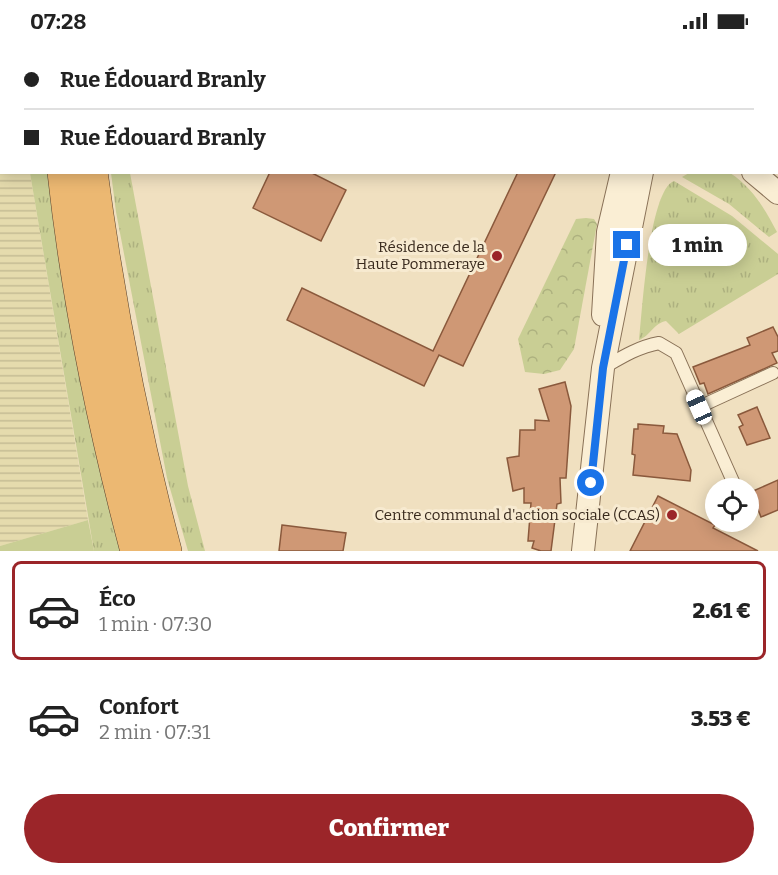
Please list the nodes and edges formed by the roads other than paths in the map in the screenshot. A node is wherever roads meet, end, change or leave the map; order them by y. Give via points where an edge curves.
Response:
1 (64, 174) edge
2 (91, 174) edge
3 (622, 174) edge
4 (642, 174) edge
5 (756, 174) edge
6 (767, 174) edge
7 (778, 192) edge
8 (603, 368) junction
9 (772, 373) dead end
10 (699, 407) junction
11 (731, 478) edge
12 (137, 551) edge
13 (165, 551) edge
14 (583, 551) edge

1 - 12 highway via 97,384
2 - 13 highway via 120,357
3 - 8 street via 608,232
4 - 8 street
5 - 7 street
6 - 7 street
8 - 10 lane via 634,350 659,343 676,353
8 - 14 street
9 - 10 lane
10 - 11 lane

